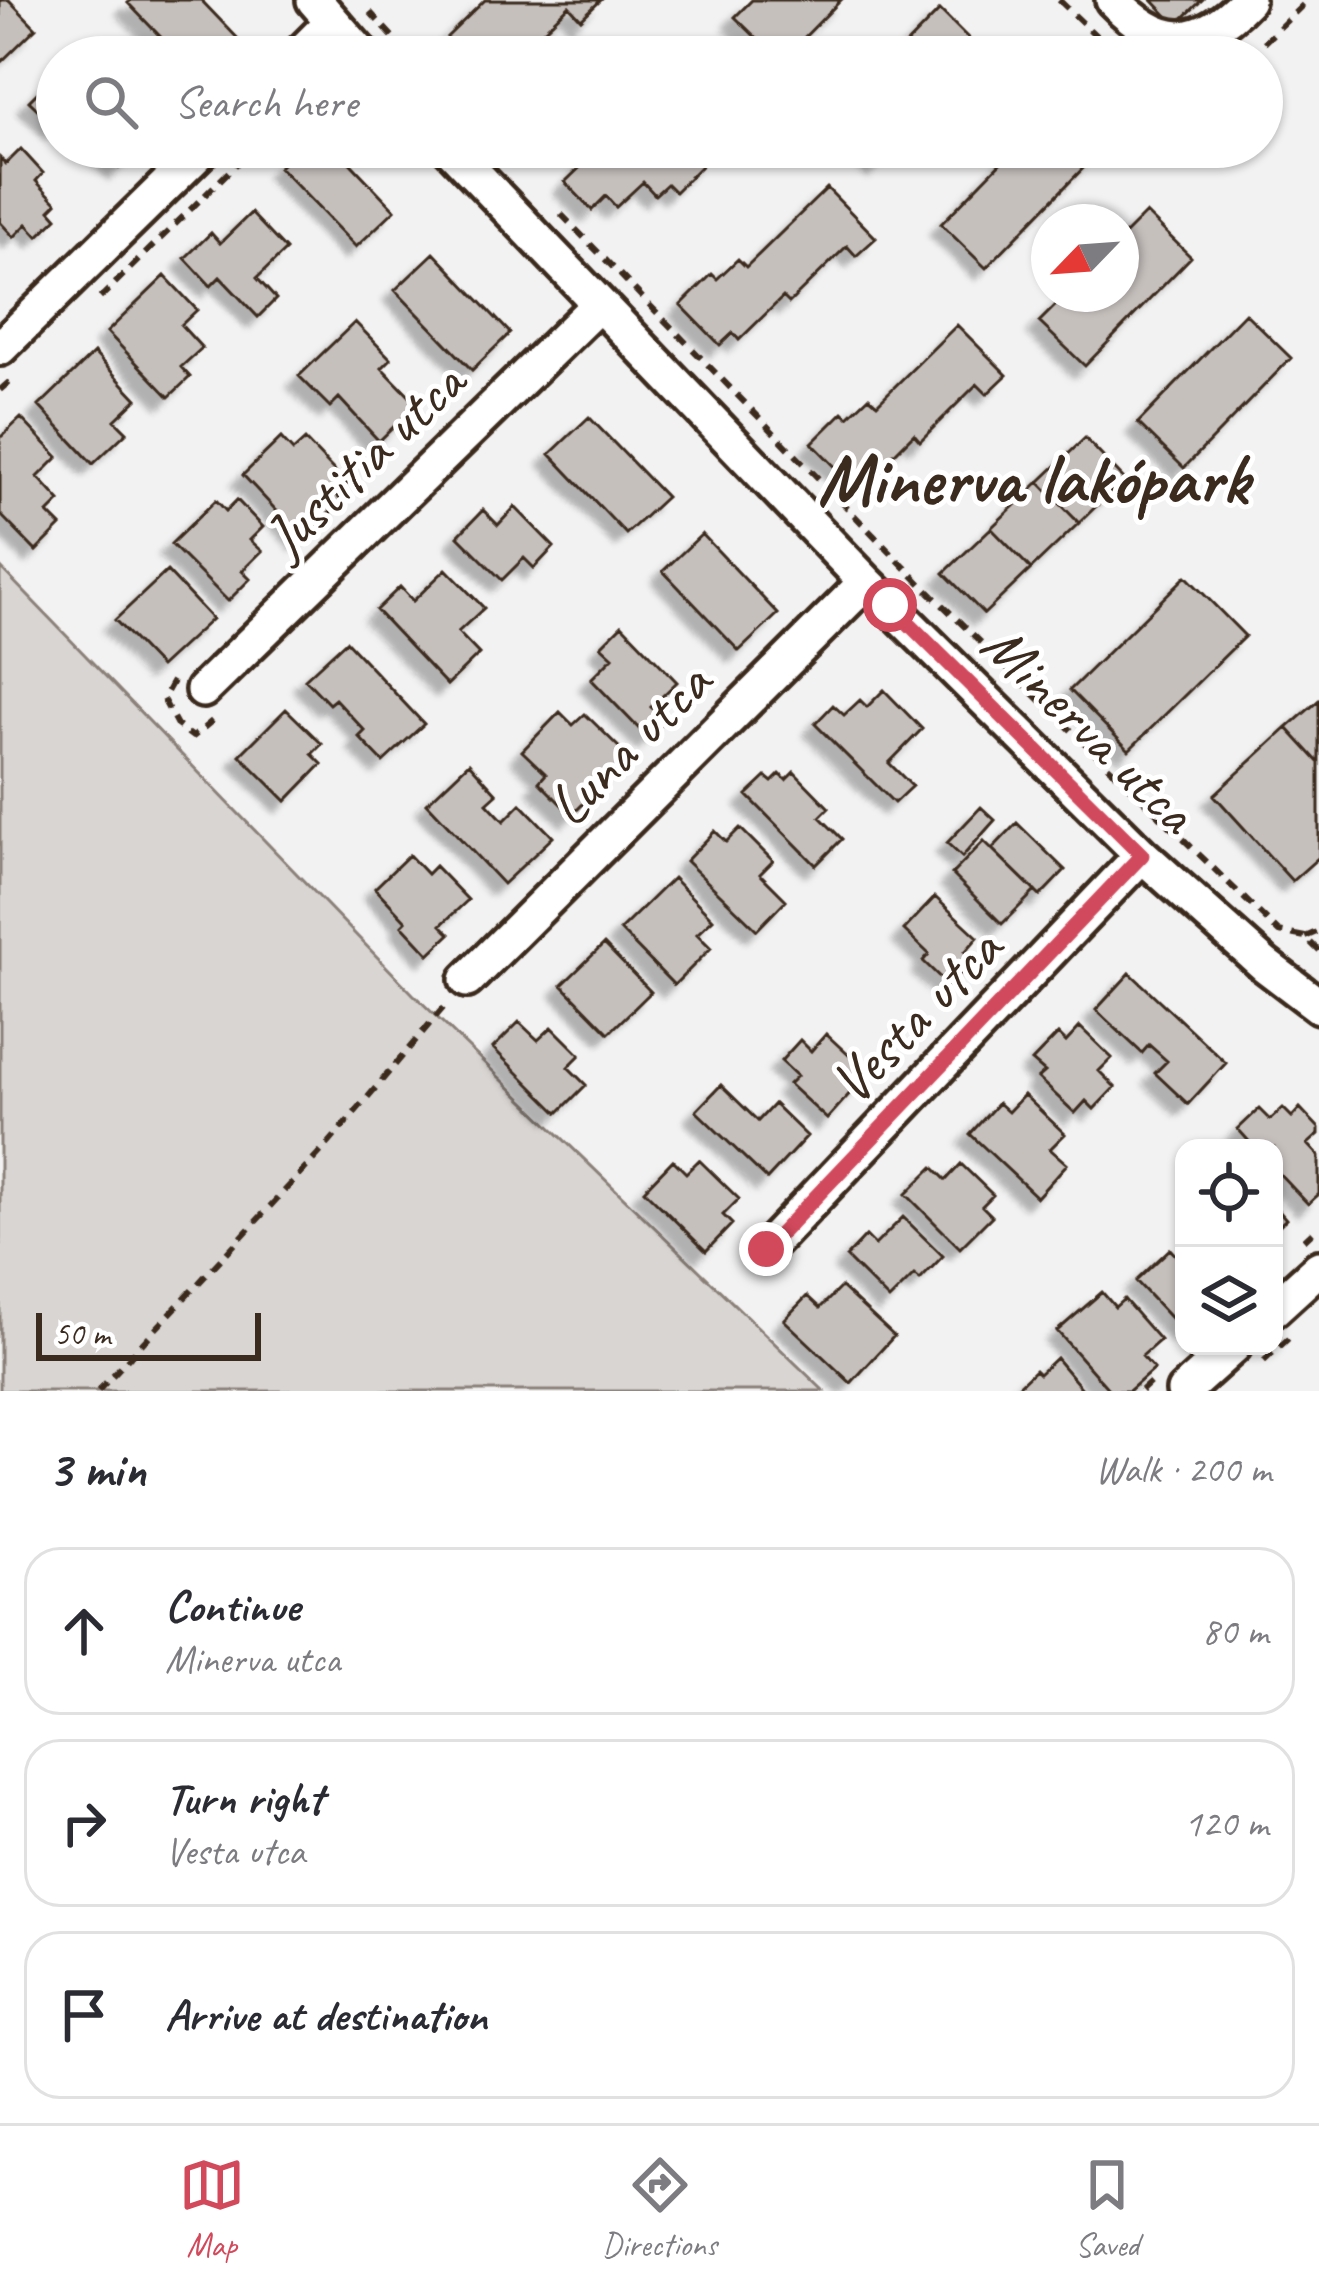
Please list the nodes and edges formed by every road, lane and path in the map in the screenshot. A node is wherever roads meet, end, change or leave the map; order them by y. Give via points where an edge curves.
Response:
1 (359, 0) edge
2 (1059, 0) edge
3 (1114, 0) edge
4 (1247, 0) edge
5 (1308, 0) edge
6 (323, 11) edge
7 (345, 36) edge
8 (392, 36) edge
9 (1096, 36) edge
10 (1167, 36) edge
11 (1194, 36) edge
12 (1271, 36) edge
13 (184, 168) edge
14 (469, 168) edge
15 (557, 210) dead end
16 (598, 305) junction
17 (0, 348) edge
18 (866, 582) junction
19 (188, 686) joint
20 (206, 727) dead end
21 (1142, 855) junction
22 (1319, 931) edge
23 (1305, 937) junction
24 (1319, 951) edge
25 (467, 980) dead end
26 (1318, 1002) edge
27 (430, 1024) dead end
28 (766, 1249) dead end
29 (1319, 1268) edge
30 (1288, 1318) edge
31 (1241, 1360) edge
32 (98, 1391) edge
33 (1184, 1391) edge

1 - 8 path
2 - 9 path
3 - 10 street
4 - 11 street
5 - 12 path
6 - 7 street
13 - 17 street
14 - 16 street, Minerva utca
15 - 23 path via 1151,809 1280,932
16 - 18 street, Minerva utca
16 - 19 street, Justitia utca
18 - 21 street, Minerva utca
18 - 25 street, Luna utca
19 - 20 path via 163,699 194,736
21 - 26 street, Minerva utca via 1264,965
21 - 28 street, Vesta utca
22 - 23 path
23 - 24 path
27 - 32 path
29 - 30 street
30 - 31 path
31 - 33 street

